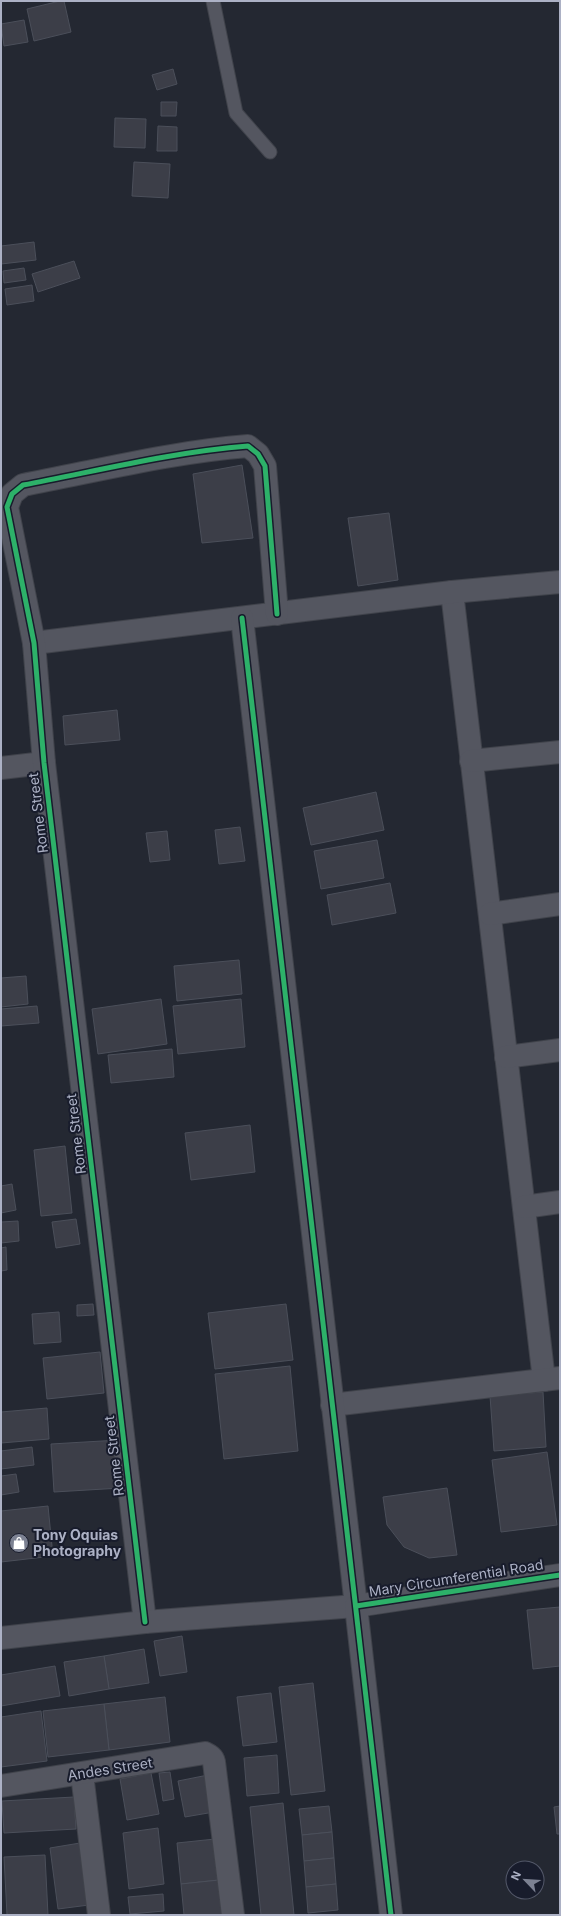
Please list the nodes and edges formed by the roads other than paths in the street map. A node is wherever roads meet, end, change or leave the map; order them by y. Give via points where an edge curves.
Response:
1 (213, 1) edge
2 (270, 152) dead end
3 (560, 582) edge
4 (452, 592) junction
5 (277, 614) junction
6 (242, 618) junction
7 (34, 643) junction
8 (560, 752) edge
9 (472, 760) junction
10 (44, 763) junction
11 (1, 768) edge
12 (560, 904) edge
13 (490, 914) junction
14 (560, 1050) edge
15 (506, 1057) junction
16 (560, 1202) edge
17 (524, 1207) junction
18 (552, 1379) edge
19 (332, 1405) junction
20 (560, 1575) edge
21 (356, 1606) junction
22 (145, 1622) junction
23 (1, 1638) edge
24 (82, 1774) junction
25 (1, 1786) edge
26 (99, 1915) edge
27 (233, 1915) edge
28 (391, 1915) edge

1 - 2 lane via 236,113
3 - 4 street
4 - 5 street
4 - 9 street
5 - 6 street
5 - 7 street, Rome Street via 265,466 258,454 248,446 224,448 23,485 12,494 7,507
6 - 7 street
6 - 19 street
7 - 10 street, Rome Street
8 - 9 street
9 - 13 street
10 - 11 street
10 - 22 street, Rome Street
12 - 13 street
13 - 15 street
14 - 15 street
15 - 17 street
16 - 17 street
17 - 18 street
18 - 19 street
19 - 21 street
20 - 21 street, Mary Circumferential Road
21 - 22 street, Mary Circumferential Road
21 - 28 street
22 - 23 street, Mary Circumferential Road
24 - 25 street, Andes Street
24 - 26 street
24 - 27 street, Andes Street via 204,1754 211,1757 214,1762

